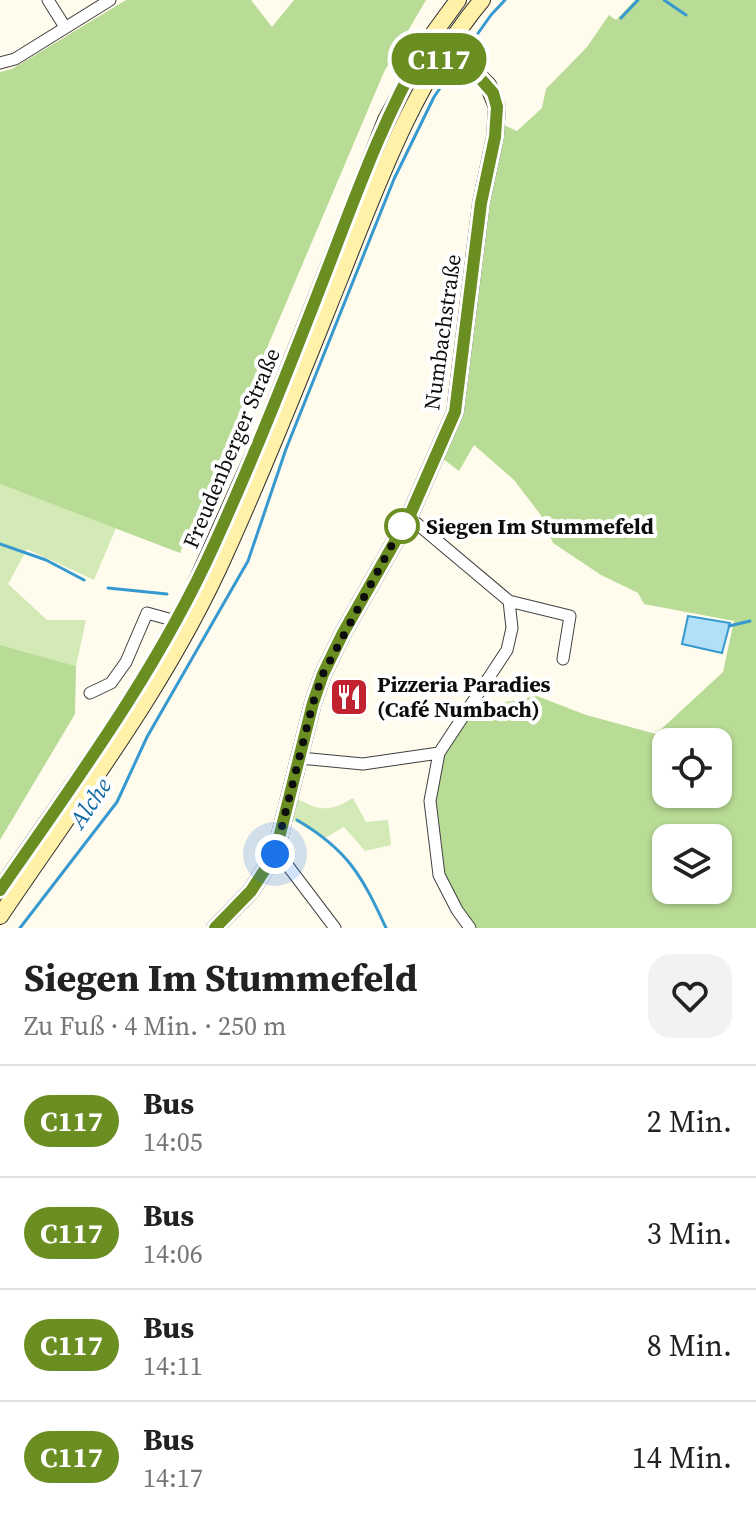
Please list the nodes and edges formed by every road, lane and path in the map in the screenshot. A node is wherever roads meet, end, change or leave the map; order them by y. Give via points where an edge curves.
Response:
1 (48, 0) edge
2 (110, 0) edge
3 (458, 0) edge
4 (482, 0) edge
5 (65, 27) junction
6 (428, 43) junction
7 (442, 53) junction
8 (0, 63) edge
9 (409, 517) junction
10 (509, 601) junction
11 (176, 621) junction
12 (563, 659) dead end
13 (90, 693) dead end
14 (439, 753) junction
15 (300, 758) junction
16 (275, 854) junction
17 (0, 890) edge
18 (0, 916) edge
19 (215, 928) edge
20 (335, 928) edge
21 (470, 928) edge

1 - 5 street
2 - 5 street
3 - 6 main road, Freudenberger Straße
4 - 7 main road, Freudenberger Straße
5 - 8 street
6 - 7 main road, Numbachstraße
6 - 11 main road, Freudenberger Straße via 386,120 262,436
7 - 9 main road, Numbachstraße via 493,93 497,122 481,203 455,412
7 - 18 main road, Freudenberger Straße via 400,129 276,440 212,583 131,725
9 - 10 street
9 - 15 main road, Numbachstraße via 332,655
10 - 12 street via 570,616
10 - 14 street via 512,628 507,650
11 - 13 street via 147,613 126,662 111,683
11 - 17 main road, Freudenberger Straße via 105,739
14 - 15 street via 371,763
14 - 21 street via 430,801 439,875
15 - 16 main road, Numbachstraße
16 - 19 main road, Numbachstraße via 251,891
16 - 20 street

